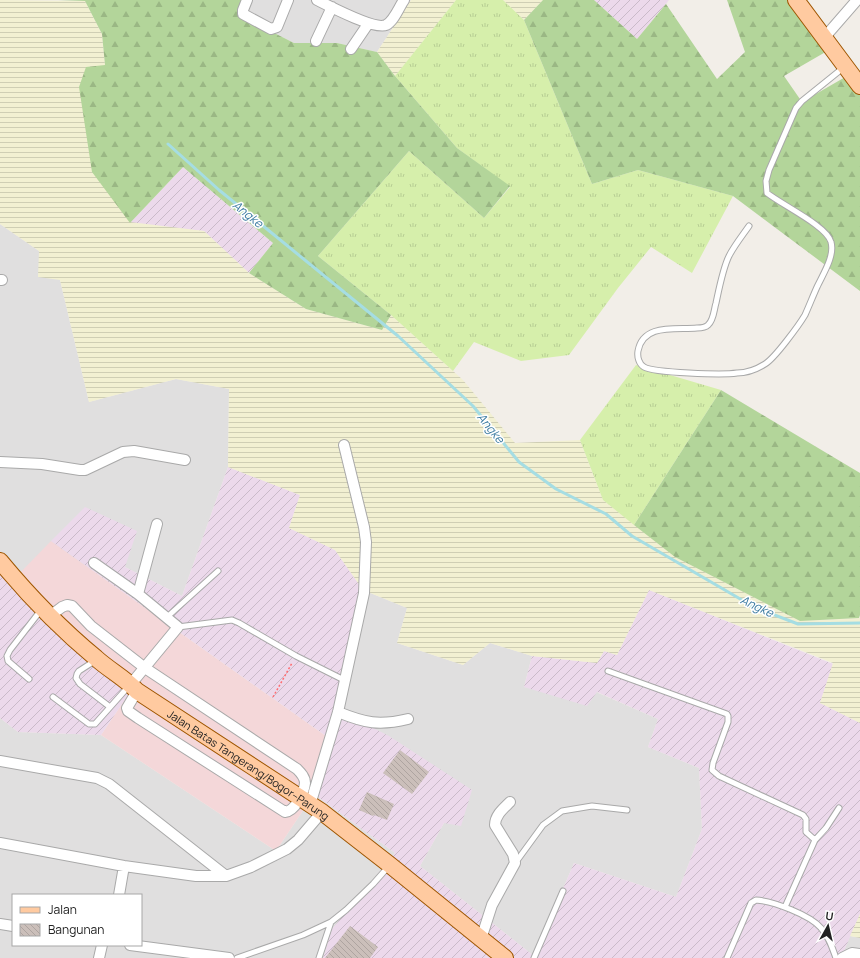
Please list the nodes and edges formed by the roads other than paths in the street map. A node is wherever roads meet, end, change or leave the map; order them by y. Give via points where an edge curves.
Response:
1 (247, 0) edge
2 (288, 0) edge
3 (317, 0) edge
4 (404, 0) edge
5 (857, 0) edge
6 (797, 1) edge
7 (332, 7) junction
8 (368, 24) junction
9 (824, 38) junction
10 (316, 41) dead end
11 (352, 49) dead end
12 (845, 66) junction
13 (860, 86) edge
14 (749, 226) dead end
15 (344, 445) dead end
16 (185, 460) dead end
17 (0, 462) edge
18 (157, 524) dead end
19 (0, 562) edge
20 (94, 563) dead end
21 (218, 571) dead end
22 (138, 594) junction
23 (47, 612) junction
24 (166, 618) junction
25 (178, 627) junction
26 (96, 659) junction
27 (145, 668) junction
28 (608, 671) dead end
29 (29, 679) dead end
30 (344, 680) junction
31 (134, 687) junction
32 (53, 698) dead end
33 (110, 707) junction
34 (338, 712) junction
35 (408, 719) dead end
36 (0, 761) edge
37 (510, 802) dead end
38 (311, 805) junction
39 (839, 808) dead end
40 (627, 810) dead end
41 (815, 840) junction
42 (0, 843) edge
43 (515, 863) junction
44 (390, 865) junction
45 (124, 866) junction
46 (226, 876) junction
47 (563, 891) dead end
48 (119, 894) edge
49 (785, 907) junction
50 (331, 922) junction
51 (0, 924) edge
52 (12, 926) edge
53 (481, 939) junction
54 (102, 946) edge
55 (138, 946) edge
56 (860, 954) edge
57 (100, 958) edge
58 (229, 958) edge
59 (238, 958) edge
60 (319, 958) edge
61 (505, 958) edge
62 (534, 958) edge
63 (727, 958) edge
64 (836, 958) edge
65 (842, 958) edge

1 - 2 street via 243,14 274,29
3 - 7 street
4 - 8 street via 392,20 385,25
5 - 9 street
6 - 9 main road
7 - 8 street
7 - 10 street
8 - 11 street
9 - 12 main road
12 - 13 main road
12 - 14 lane via 796,108 766,181 767,193 816,224 831,241 832,250 828,262 804,315 780,349 766,363 751,371 737,374 708,374 642,367 639,350 648,334 662,330 703,328 709,324 728,257
15 - 30 street via 366,542 364,593
16 - 17 street via 134,451 123,452 85,470
18 - 22 street
19 - 23 main road, Jalan Batas Tangerang/Bogor–Parung
20 - 22 street
21 - 24 lane
22 - 24 street
23 - 26 main road, Jalan Batas Tangerang/Bogor–Parung
23 - 27 street via 62,606 72,606 91,626
23 - 29 lane via 7,656 8,661
24 - 25 street
25 - 27 street
25 - 30 lane via 232,620
26 - 31 main road, Jalan Batas Tangerang/Bogor–Parung
26 - 33 lane via 79,671 76,678
27 - 31 street
27 - 38 street via 297,769 303,775
28 - 41 lane via 727,714 728,722 712,770 719,776 803,815 806,819 806,832
30 - 34 street
31 - 33 lane
31 - 38 main road, Jalan Batas Tangerang/Bogor–Parung
31 - 38 street via 127,708 138,718 284,812
32 - 33 lane via 89,724 95,724
34 - 35 street via 375,724
34 - 38 street
36 - 46 street via 97,778 109,784
37 - 43 street via 497,815 495,824 513,854
38 - 44 main road, Jalan Batas Tangerang/Bogor–Parung
38 - 46 street via 298,840 287,849
39 - 41 lane
40 - 43 lane via 592,806 562,811 543,825
41 - 49 lane
42 - 45 street
43 - 53 street via 492,905
44 - 50 lane
44 - 53 main road, Jalan Batas Tangerang/Bogor–Parung
45 - 46 street via 196,876
45 - 48 street
47 - 62 lane
49 - 63 lane via 761,900 752,901
49 - 64 lane via 818,924 829,939
50 - 59 lane via 303,935
50 - 60 lane
51 - 52 street
53 - 61 main road, Jalan Batas Tangerang/Bogor–Parung
54 - 57 street
55 - 58 street
56 - 65 street via 852,953

